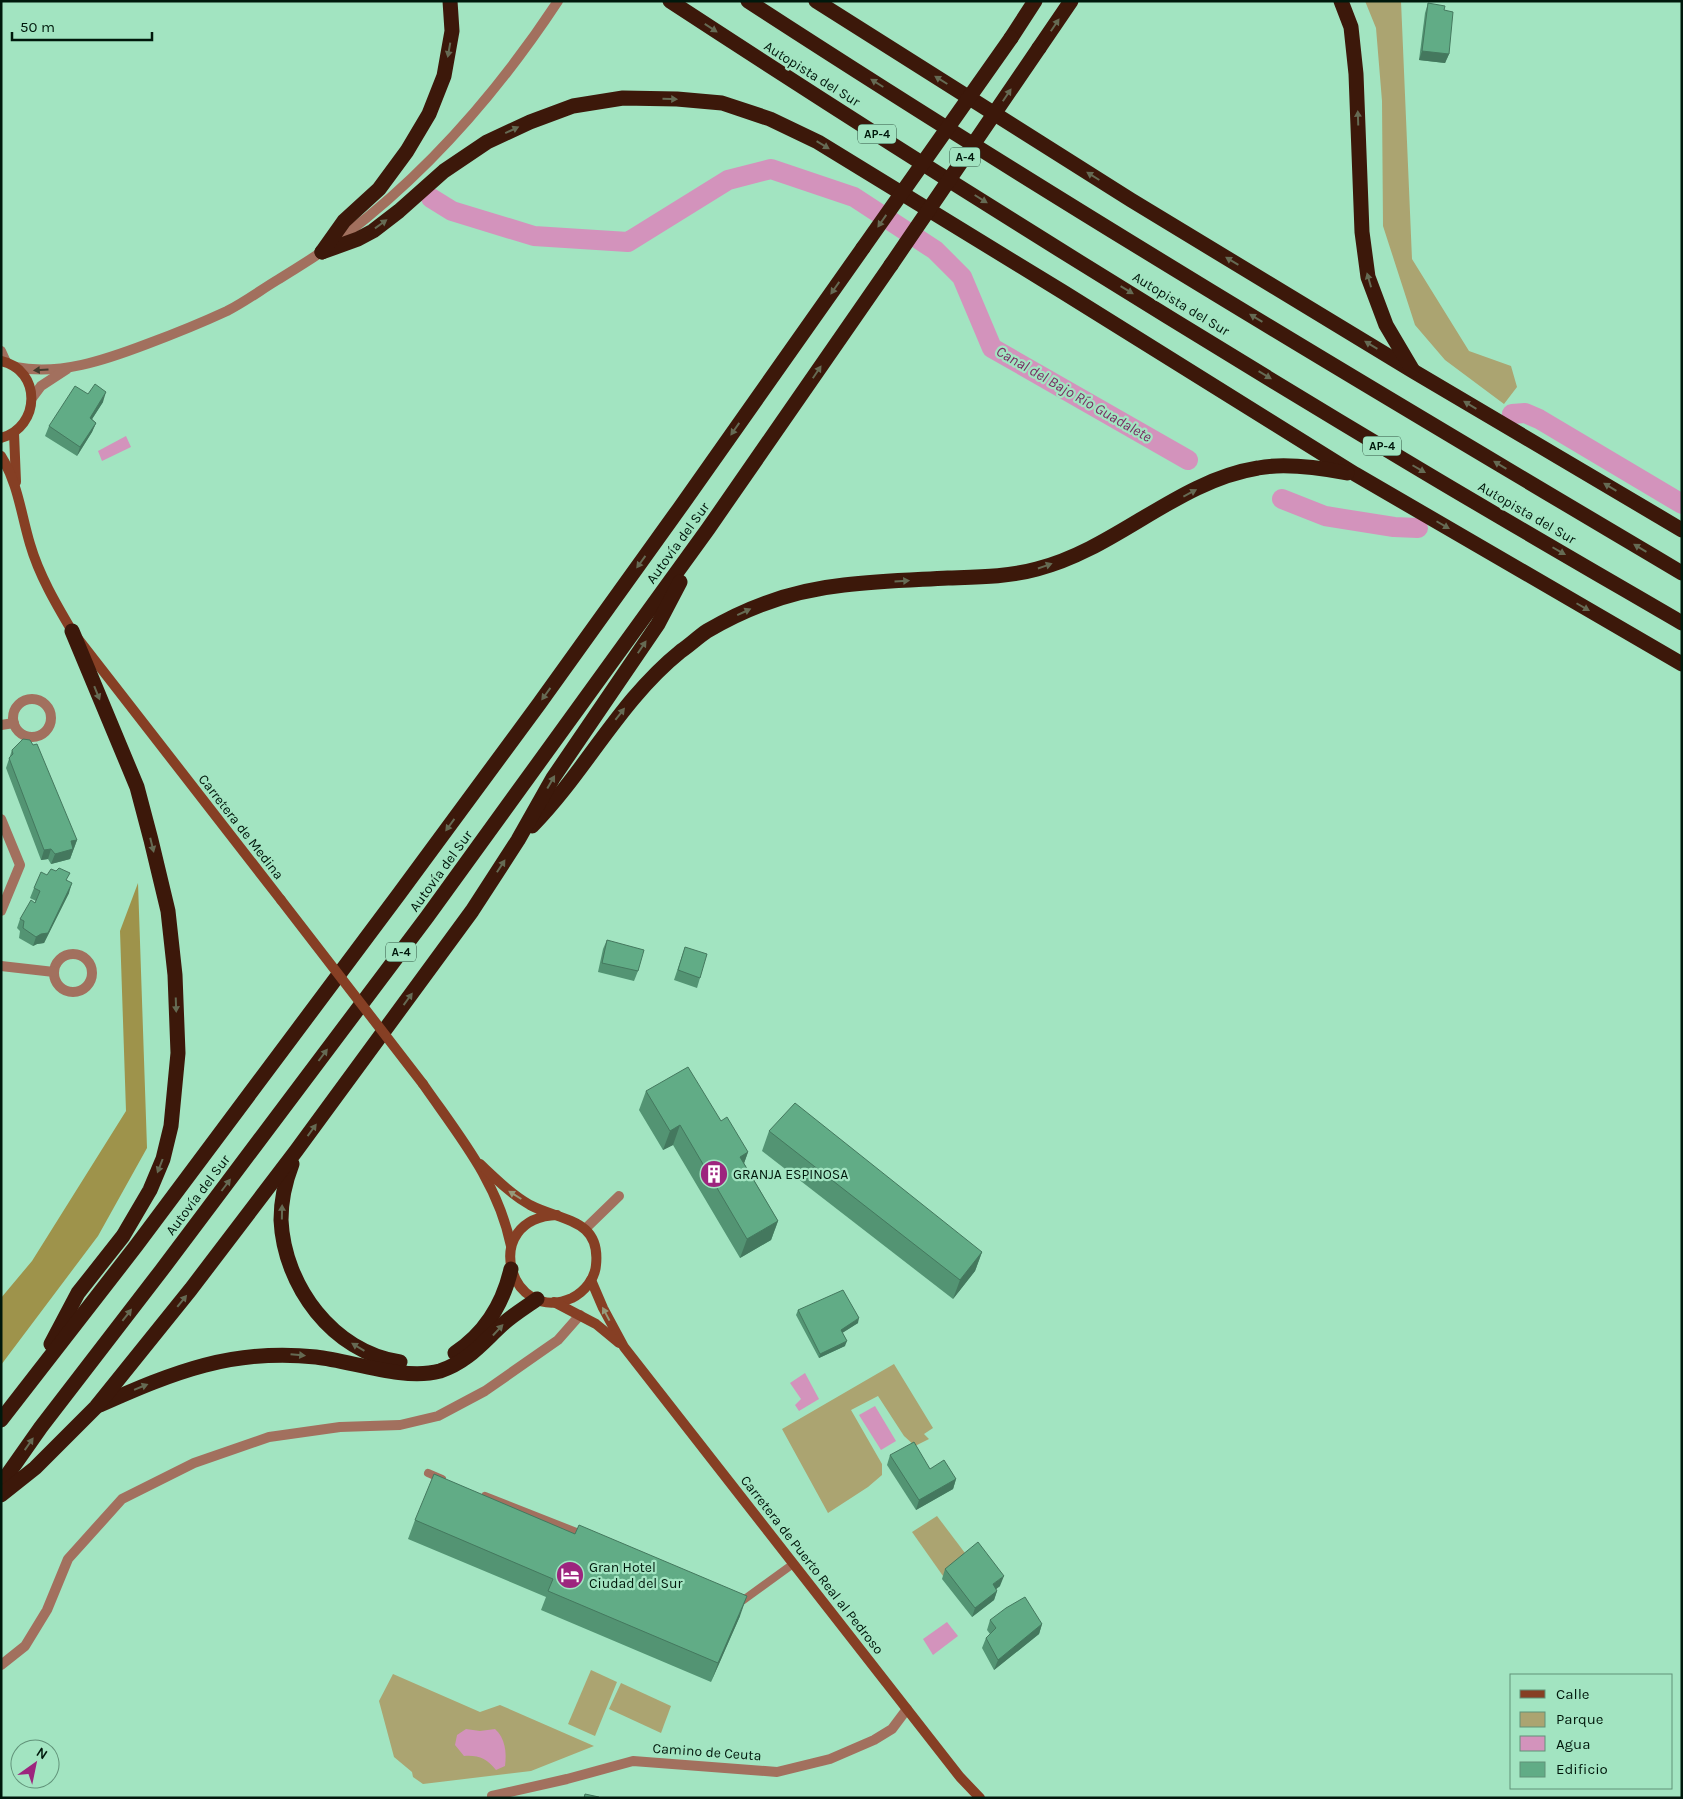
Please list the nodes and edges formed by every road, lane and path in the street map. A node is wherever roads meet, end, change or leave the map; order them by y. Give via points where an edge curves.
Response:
1 (450, 1) edge
2 (558, 1) edge
3 (670, 1) edge
4 (748, 1) edge
5 (816, 1) edge
6 (1035, 1) edge
7 (1071, 1) edge
8 (1341, 1) edge
9 (322, 252) junction
10 (1, 351) edge
11 (7, 363) edge
12 (68, 368) junction
13 (1412, 371) junction
14 (32, 398) junction
15 (14, 434) junction
16 (1, 438) edge
17 (1, 456) edge
18 (1355, 474) junction
19 (16, 488) junction
20 (708, 530) junction
21 (1682, 530) edge
22 (1682, 572) edge
23 (1682, 623) edge
24 (72, 631) junction
25 (1682, 664) edge
26 (14, 723) dead end
27 (1, 725) edge
28 (1, 819) edge
29 (518, 840) junction
30 (1, 845) edge
31 (12, 846) junction
32 (1, 911) edge
33 (1, 966) edge
34 (54, 972) dead end
35 (296, 1151) junction
36 (480, 1164) junction
37 (619, 1196) dead end
38 (557, 1216) junction
39 (585, 1230) junction
40 (512, 1246) junction
41 (511, 1269) junction
42 (591, 1280) junction
43 (537, 1299) junction
44 (553, 1302) junction
45 (580, 1315) junction
46 (624, 1347) junction
47 (32, 1382) junction
48 (96, 1407) junction
49 (1, 1420) edge
50 (428, 1473) dead end
51 (450, 1482) edge
52 (1, 1484) edge
53 (475, 1492) edge
54 (1, 1495) edge
55 (595, 1540) edge
56 (793, 1564) junction
57 (733, 1597) edge
58 (1, 1665) edge
59 (907, 1709) junction
60 (492, 1798) edge
61 (980, 1798) edge

1 -> 9 highway via 452,31 444,76 430,114 379,189 344,221
2 - 9 street via 508,71 466,122 390,199
3 -> 23 highway, Autopista del Sur / AP-4 via 1085,265 1409,463
22 -> 4 highway, Autopista del Sur via 1426,422 1110,230
13 -> 5 highway
6 -> 47 highway, Autovía del Sur / A-4, bridge via 545,696
20 -> 7 highway, Autovía del Sur / A-4, bridge
13 -> 8 highway via 1386,325 1368,277 1362,232 1356,74 1351,26
9 - 12 street via 229,310 129,351
9 -> 18 highway via 373,230 444,171 487,142 530,122 573,106 623,98 722,103 770,119 818,142
10 - 11 street
12 -> 11 street via 32,370
11 - 14 main road via 24,375
12 - 14 street via 41,386
21 -> 13 highway
14 - 15 main road via 28,418
15 - 16 main road
15 - 19 main road, Carretera de Medina
17 - 19 main road, Carretera de Medina
18 -> 25 highway
29 -> 18 highway via 548,810 629,703 666,664 705,632 746,610 791,595 842,585 1036,570 1109,539 1192,491 1228,475 1260,467 1301,467
19 - 24 main road, Carretera de Medina via 30,545 49,591
29 -> 20 highway via 553,778 658,624
52 -> 20 highway, Autovía del Sur / A-4 via 427,917
24 - 36 main road, Carretera de Medina, bridge via 423,1084
24 -> 47 highway via 137,787 152,840 168,911 176,975 178,1053 171,1126 163,1159 150,1190 123,1236 78,1293
26 - 27 street
28 - 31 street
35 -> 29 highway via 472,911
30 - 31 street
31 - 32 street via 20,865
33 - 34 street
41 -> 35 highway via 488,1322 469,1343 451,1355 416,1365 384,1360 363,1351 324,1321 309,1302 289,1263 281,1220 282,1201
48 -> 35 highway via 191,1290
38 -> 36 main road via 506,1189
36 - 40 main road via 506,1222
37 - 39 street
38 - 39 main road via 577,1223
38 - 40 main road via 545,1216 524,1226
39 - 42 main road via 596,1254 596,1268
40 - 41 main road
41 - 43 main road via 516,1282
42 - 44 main road via 575,1296
46 -> 42 main road via 602,1308
43 - 44 main road
48 -> 43 highway via 210,1362 245,1356 279,1354 317,1357 382,1370 439,1371 475,1352 503,1324
44 - 45 main road
45 - 46 main road
45 - 58 street via 558,1340 485,1391 438,1416 400,1425 340,1427 269,1437 194,1464 122,1499 68,1559 46,1610 25,1646
46 - 56 main road, Carretera de Puerto Real al Pedroso
47 - 49 highway, Autovía del Sur / A-4
48 - 54 highway via 35,1468
50 - 51 lane
53 - 55 lane
56 - 57 lane via 742,1601
56 - 59 main road, Carretera de Puerto Real al Pedroso
59 - 60 street, Camino de Ceuta via 892,1729 874,1740 830,1759 777,1772 633,1761
59 - 61 main road, Carretera de Puerto Real al Pedroso

